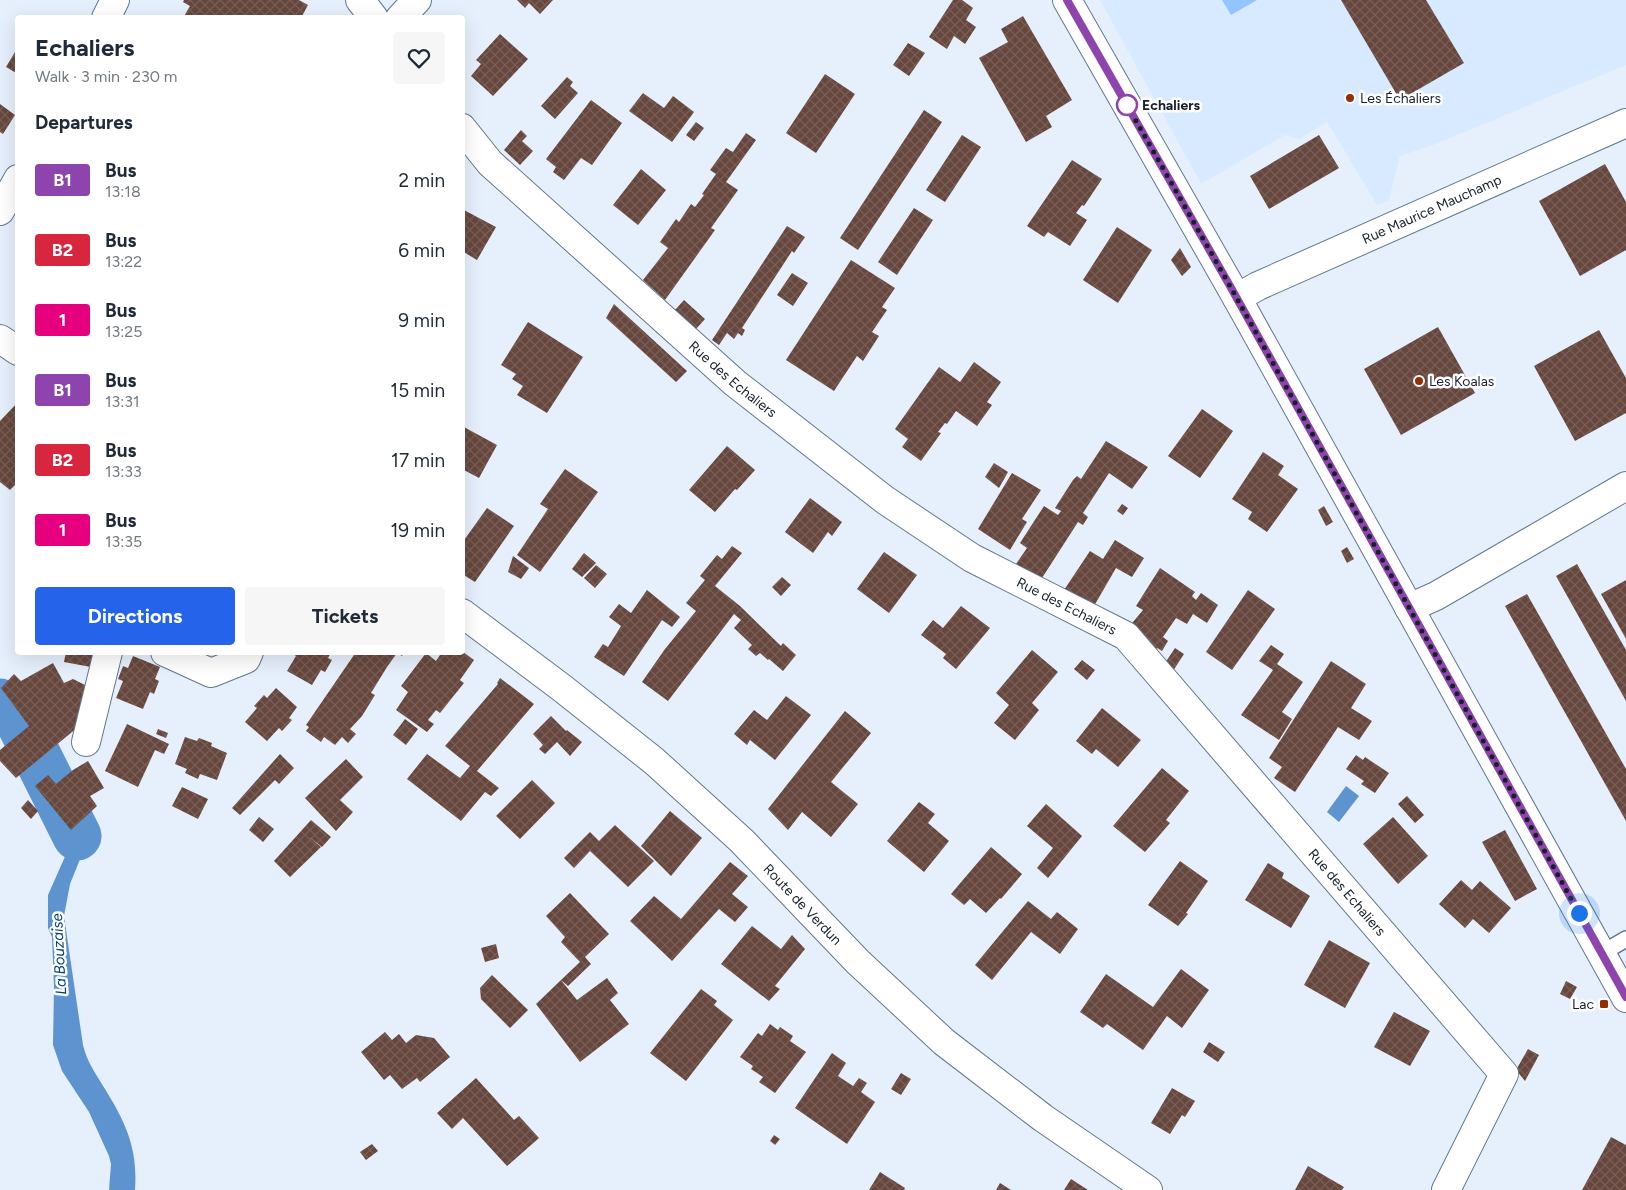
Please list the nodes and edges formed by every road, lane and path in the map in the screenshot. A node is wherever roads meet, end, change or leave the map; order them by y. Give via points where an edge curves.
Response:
1 (115, 0) edge
2 (360, 0) edge
3 (417, 0) edge
4 (1066, 0) edge
5 (108, 15) edge
6 (372, 15) edge
7 (403, 15) edge
8 (1626, 123) edge
9 (465, 132) edge
10 (15, 184) edge
11 (0, 211) edge
12 (1237, 298) junction
13 (0, 339) edge
14 (15, 348) edge
15 (1626, 486) edge
16 (1409, 608) junction
17 (465, 615) edge
18 (107, 655) edge
19 (172, 655) edge
20 (248, 655) edge
21 (86, 742) dead end
22 (1626, 939) edge
23 (1602, 952) junction
24 (1626, 998) edge
25 (1148, 1190) edge
26 (1446, 1190) edge

1 - 5 street
2 - 6 street
3 - 7 street
4 - 12 street
8 - 12 street, Rue Maurice Mauchamp
9 - 26 street, Rue des Echaliers via 490,163 735,383 886,500 972,558 1126,636 1504,1074
10 - 11 street
12 - 16 street
13 - 14 street
15 - 16 street via 1436,596
16 - 23 street
17 - 25 street, Route de Verdun via 654,760 742,841 858,962 944,1042 1043,1118
18 - 21 street
19 - 20 street via 211,673 246,659
22 - 23 lane
23 - 24 street

